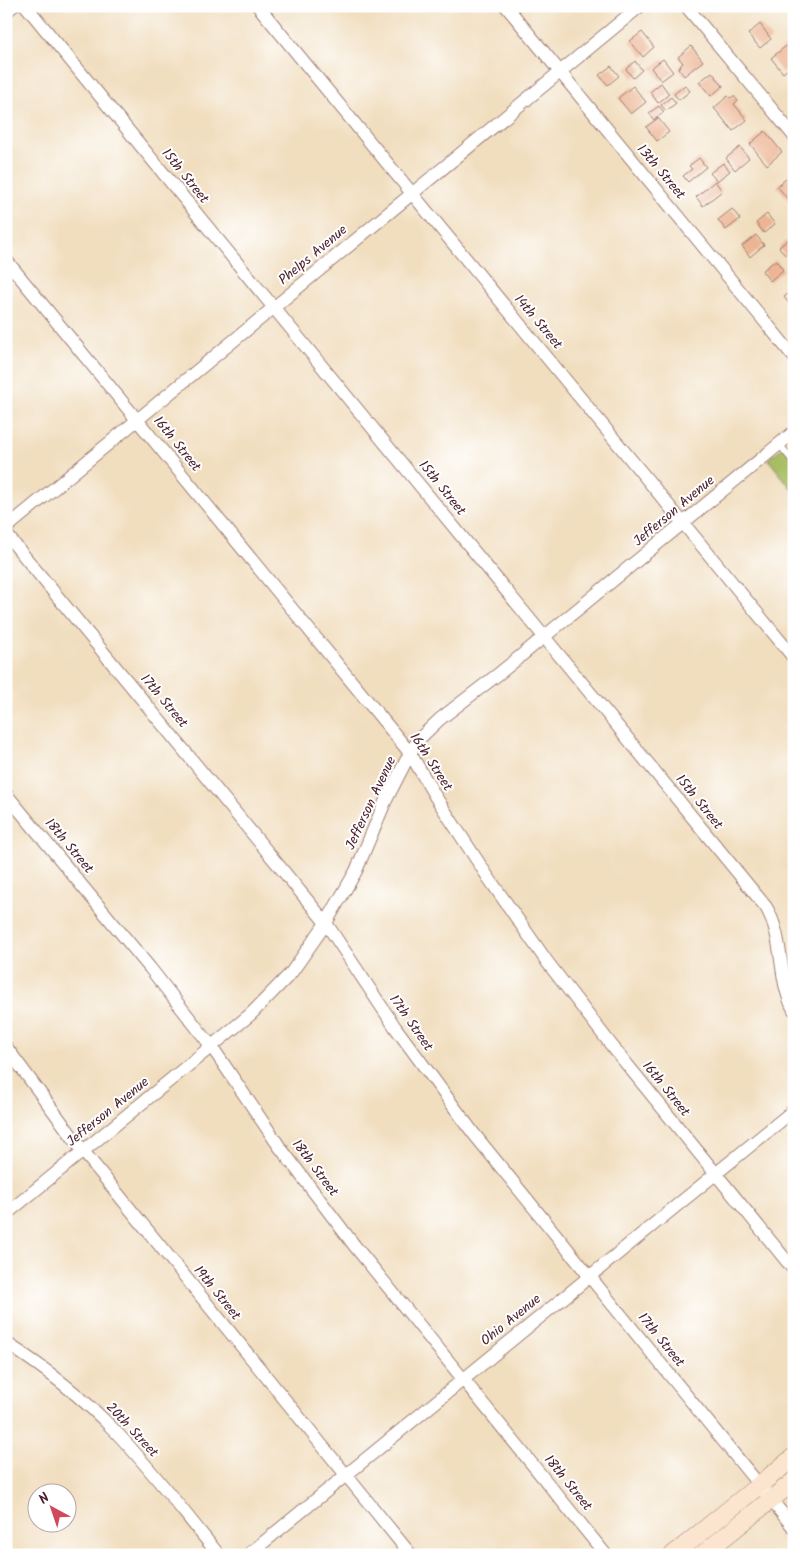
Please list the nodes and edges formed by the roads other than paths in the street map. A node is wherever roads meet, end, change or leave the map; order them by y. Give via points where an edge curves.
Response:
1 (13, 6) edge
2 (26, 6) edge
3 (258, 6) edge
4 (506, 6) edge
5 (640, 6) edge
6 (686, 6) edge
7 (6, 12) edge
8 (560, 72) junction
9 (794, 136) edge
10 (412, 193) junction
11 (6, 260) edge
12 (274, 308) junction
13 (794, 357) edge
14 (138, 419) junction
15 (794, 432) edge
16 (779, 444) junction
17 (794, 460) edge
18 (684, 522) junction
19 (6, 528) edge
20 (6, 534) edge
21 (544, 637) junction
22 (794, 658) edge
23 (410, 753) junction
24 (6, 794) edge
25 (326, 923) junction
26 (794, 1010) edge
27 (6, 1046) edge
28 (212, 1047) junction
29 (794, 1110) edge
30 (83, 1152) junction
31 (715, 1174) junction
32 (6, 1214) edge
33 (794, 1270) edge
34 (590, 1277) junction
35 (6, 1343) edge
36 (464, 1379) junction
37 (794, 1456) edge
38 (346, 1474) junction
39 (794, 1481) edge
40 (759, 1485) junction
41 (771, 1500) junction
42 (794, 1528) edge
43 (219, 1555) edge
44 (248, 1555) edge
45 (411, 1555) edge
46 (606, 1555) edge
47 (673, 1555) edge
48 (702, 1555) edge

1 - 7 street
2 - 12 street, 15th Street
3 - 10 street, 14th Street
4 - 8 street, 13th Street
5 - 8 street, Phelps Avenue
6 - 9 street
8 - 10 street, Phelps Avenue
8 - 13 street, 13th Street
10 - 12 street, Phelps Avenue
10 - 18 street, 14th Street
11 - 14 street, 16th Street
12 - 14 street, Phelps Avenue
12 - 21 street, 15th Street
14 - 19 street, Phelps Avenue
14 - 23 street, 16th Street
15 - 16 street, Jefferson Avenue
16 - 17 lane
16 - 18 street, Jefferson Avenue
18 - 21 street, Jefferson Avenue
18 - 22 street, 14th Street
20 - 25 street, 17th Street
21 - 23 street, Jefferson Avenue via 440,719 419,738
21 - 26 street, 15th Street via 766,907 778,935 786,989
23 - 25 street, Jefferson Avenue via 356,872
23 - 31 street, 16th Street via 488,877 548,963
24 - 28 street, 18th Street
25 - 28 street, Jefferson Avenue via 303,957 271,994
25 - 34 street, 17th Street via 439,1089
27 - 30 street, 19th Street
28 - 30 street, Jefferson Avenue
28 - 36 street, 18th Street via 325,1207
29 - 31 street, Ohio Avenue
30 - 32 street, Jefferson Avenue
30 - 38 street, 19th Street
31 - 33 street, 16th Street
31 - 34 street, Ohio Avenue
34 - 36 street, Ohio Avenue
34 - 40 street, 17th Street
35 - 43 street, 20th Street via 79,1396 114,1430
36 - 38 street, Ohio Avenue
36 - 46 street, 18th Street
37 - 40 main road
38 - 44 street, Ohio Avenue
38 - 45 street, 19th Street
39 - 41 main road
40 - 41 street, 17th Street
40 - 47 main road
41 - 42 street, 17th Street
41 - 48 main road

